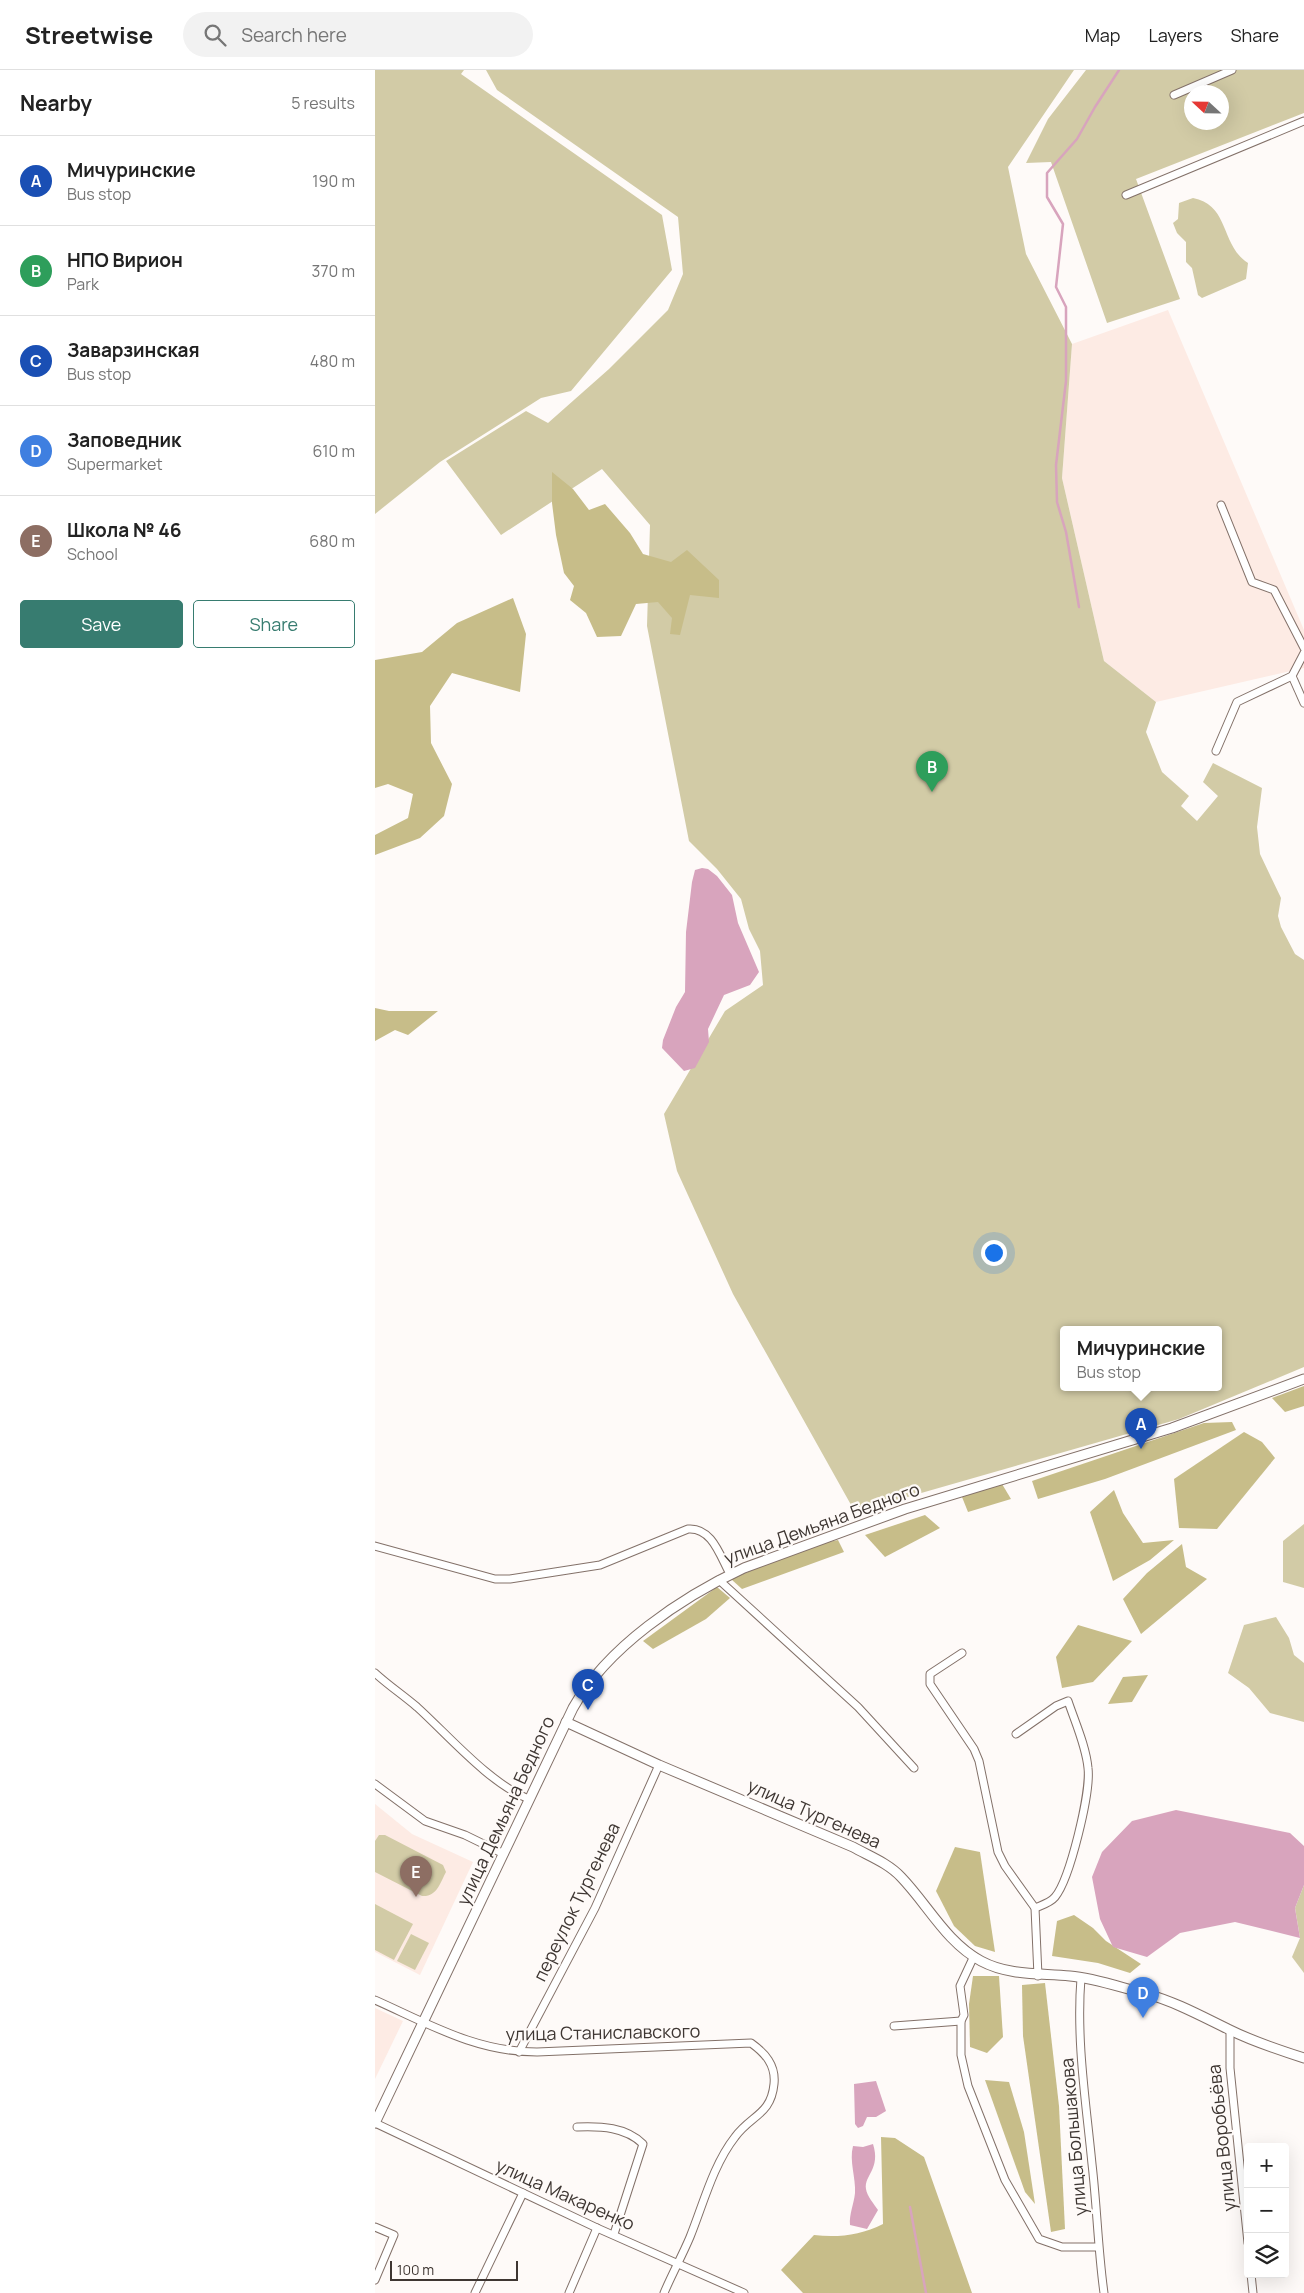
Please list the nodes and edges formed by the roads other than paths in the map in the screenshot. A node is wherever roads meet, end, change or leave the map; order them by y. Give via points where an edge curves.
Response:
1 (1232, 70) edge
2 (1174, 95) dead end
3 (1304, 121) edge
4 (1125, 195) dead end
5 (1221, 505) dead end
6 (1304, 648) edge
7 (1304, 653) edge
8 (1292, 676) junction
9 (1304, 703) edge
10 (1216, 751) dead end
11 (1304, 1379) edge
12 (375, 1546) edge
13 (730, 1574) junction
14 (719, 1580) junction
15 (962, 1654) dead end
16 (375, 1673) edge
17 (566, 1722) junction
18 (1016, 1734) dead end
19 (659, 1765) junction
20 (914, 1768) dead end
21 (375, 1784) edge
22 (529, 1799) junction
23 (504, 1854) junction
24 (1035, 1908) junction
25 (974, 1956) junction
26 (1037, 1976) junction
27 (1081, 1978) junction
28 (375, 2000) edge
29 (961, 2020) junction
30 (421, 2023) junction
31 (895, 2026) dead end
32 (1230, 2030) junction
33 (519, 2052) junction
34 (1304, 2058) edge
35 (375, 2123) edge
36 (577, 2126) dead end
37 (523, 2193) junction
38 (375, 2227) edge
39 (597, 2228) junction
40 (1247, 2233) edge
41 (614, 2234) junction
42 (1098, 2247) junction
43 (677, 2262) junction
44 (1251, 2278) edge
45 (375, 2280) edge
46 (475, 2293) edge
47 (569, 2293) edge
48 (664, 2293) edge
49 (744, 2293) edge
50 (1104, 2293) edge
51 (1253, 2293) edge

1 - 2 street
3 - 4 street
5 - 6 street via 1252,582 1274,590
7 - 8 street
8 - 9 street
8 - 10 street via 1237,702
11 - 13 street, улица Демьяна Бедного via 1172,1428 863,1524
12 - 13 street via 495,1579 511,1579 594,1567 695,1529 710,1537
13 - 14 street, улица Демьяна Бедного
14 - 17 street, улица Демьяна Бедного via 672,1610 617,1652 592,1678
14 - 20 street via 858,1706
15 - 24 street via 930,1674 930,1684 979,1761 998,1852
16 - 22 street via 415,1705 498,1782
17 - 19 street, улица Тургенева
17 - 22 street, улица Демьяна Бедного
18 - 24 street via 1068,1701 1088,1767 1081,1817 1061,1887 1054,1898
19 - 25 street, улица Тургенева via 853,1847 883,1863 900,1875 937,1922 959,1946
19 - 33 street, переулок Тургенева via 595,1908
21 - 23 street via 425,1821
22 - 23 street, улица Демьяна Бедного
23 - 30 street, улица Демьяна Бедного
24 - 26 street
25 - 26 street, улица Тургенева via 982,1962
25 - 29 street via 959,1986 964,2015
26 - 27 street, улица Тургенева
27 - 32 street, улица Тургенева via 1149,1994
27 - 42 street, улица Большакова via 1078,2014
28 - 30 street, улица Станиславского
29 - 31 street
29 - 42 street via 961,2055 968,2086 1005,2180 1039,2239 1062,2246
30 - 33 street, улица Станиславского via 479,2045
30 - 35 street, улица Демьяна Бедного
32 - 34 street, улица Тургенева via 1262,2045
32 - 40 street, улица Воробьёва via 1230,2068
33 - 43 street, улица Станиславского via 751,2043 767,2055 775,2082 771,2099 766,2110 736,2135 723,2155
35 - 37 street, улица Макаренко
36 - 41 street via 621,2130 643,2144
37 - 39 street, улица Макаренко
37 - 46 street
38 - 45 street via 395,2235
39 - 41 street, улица Макаренко
39 - 47 street
41 - 43 street, улица Макаренко
42 - 50 street, улица Большакова
43 - 48 street
43 - 49 street, улица Макаренко
44 - 51 street

